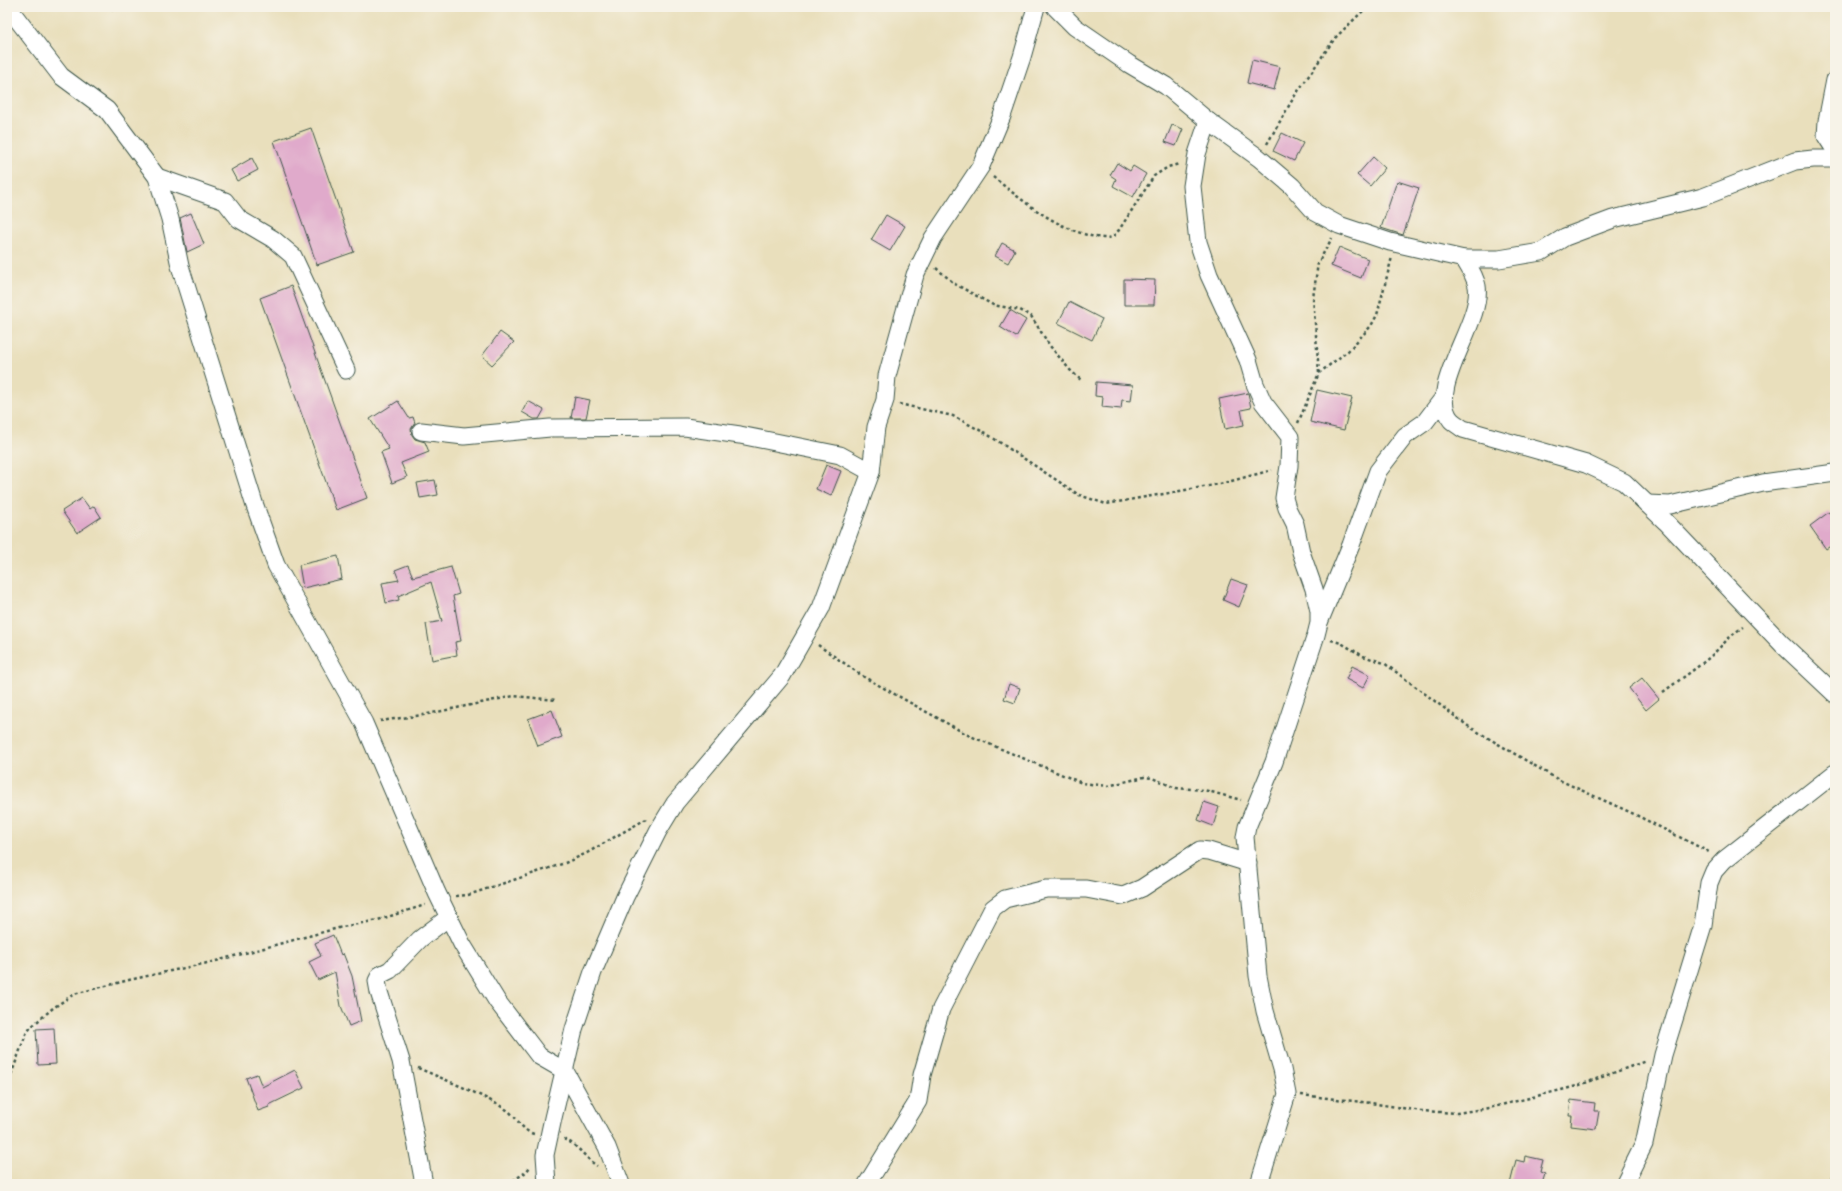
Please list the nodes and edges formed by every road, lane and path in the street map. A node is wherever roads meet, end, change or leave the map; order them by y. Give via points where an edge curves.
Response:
1 (1036, 7) edge
2 (1055, 7) edge
3 (1367, 7) edge
4 (7, 10) edge
5 (1835, 80) edge
6 (1208, 121) junction
7 (1831, 143) edge
8 (1197, 154) junction
9 (1259, 158) junction
10 (1835, 159) edge
11 (1796, 161) junction
12 (981, 166) junction
13 (157, 177) junction
14 (1339, 225) junction
15 (1390, 242) junction
16 (924, 257) junction
17 (1464, 259) junction
18 (346, 370) dead end
19 (1319, 373) junction
20 (1082, 381) dead end
21 (1444, 397) junction
22 (885, 400) junction
23 (421, 431) dead end
24 (1290, 437) junction
25 (1289, 466) junction
26 (871, 472) junction
27 (1835, 473) edge
28 (1647, 504) junction
29 (1758, 619) junction
30 (1317, 629) junction
31 (805, 635) junction
32 (1663, 692) dead end
33 (1835, 694) edge
34 (556, 700) dead end
35 (364, 723) junction
36 (1835, 773) edge
37 (1257, 804) junction
38 (647, 818) dead end
39 (1724, 860) junction
40 (1248, 863) junction
41 (439, 896) junction
42 (449, 917) junction
43 (1663, 1055) junction
44 (401, 1061) junction
45 (565, 1071) junction
46 (7, 1086) edge
47 (1287, 1094) junction
48 (550, 1132) junction
49 (1835, 1173) edge
50 (621, 1183) edge
51 (424, 1184) edge
52 (547, 1184) edge
53 (867, 1184) edge
54 (1259, 1184) edge
55 (1624, 1184) edge
56 (1828, 1184) edge

1 - 12 street via 1002,116
2 - 6 street via 1075,27 1166,86
3 - 9 path via 1335,38 1294,97
4 - 13 street via 14,15 61,76 107,110
5 - 7 street via 1827,121
6 - 8 street
6 - 9 street
7 - 11 street
8 - 12 path via 1154,176 1119,230 1108,238 1073,231 1057,222 1021,200
8 - 24 street via 1192,186 1198,242 1209,275 1248,360 1263,402
9 - 14 street via 1292,186 1315,212
10 - 11 street
11 - 17 street via 1703,197 1612,219 1586,228 1541,252 1498,259
12 - 16 street via 933,238
13 - 18 street via 225,201 239,219 273,239 293,256
13 - 35 street via 170,219 180,266 276,565
14 - 15 street
14 - 19 path via 1318,263 1313,298
15 - 17 street
15 - 19 path via 1393,255 1377,315 1371,326 1348,351
16 - 20 path via 956,284 992,305 1020,310 1031,316 1050,346
16 - 22 street via 915,275 899,328 887,376
17 - 21 street via 1473,274 1477,288 1474,309 1444,390
19 - 24 path via 1302,417
21 - 28 street via 1444,407 1450,419 1463,429 1586,464 1624,482
21 - 30 street via 1425,422 1405,436 1378,471
22 - 25 path via 953,416 987,434 1079,495 1106,504 1220,484
22 - 26 street via 876,427
23 - 26 street via 464,436 550,428 685,427 740,434 840,456
24 - 25 street
25 - 30 street via 1284,498 1295,524 1301,552 1314,589 1319,611
26 - 31 street via 821,608
27 - 28 street via 1763,483 1670,505
28 - 29 street
29 - 32 path via 1734,632 1701,664
29 - 33 street
30 - 37 street via 1274,762
30 - 39 path via 1363,656 1384,663 1468,726 1557,779 1636,815
31 - 37 path via 864,677 968,735 1082,783 1108,786 1144,777 1176,788 1204,790
31 - 45 street via 782,676 675,803 658,830 625,897 593,972 574,1029
34 - 35 path via 514,696 423,715
35 - 41 street
36 - 39 street
37 - 40 street via 1245,837
38 - 41 path via 587,853 529,876 468,895
39 - 43 street via 1714,871 1709,883 1703,925
40 - 47 street via 1258,976
40 - 53 street via 1200,850 1142,888 1123,896 1086,889 1046,889 1005,899 993,908 940,1009 922,1075 918,1101
41 - 42 street
41 - 46 path via 378,920 335,928 212,962 74,994 31,1027
42 - 44 street via 420,939 390,970 380,975 378,982 386,1015
42 - 45 street via 462,944 497,1001 539,1056
43 - 47 path via 1577,1086 1489,1108 1456,1113
43 - 55 street via 1644,1144
44 - 48 path via 508,1111 530,1133 541,1136
44 - 51 street
45 - 48 street
45 - 50 street via 607,1147
47 - 54 street
48 - 50 path via 572,1143 585,1158
48 - 52 street via 545,1155
49 - 56 path

